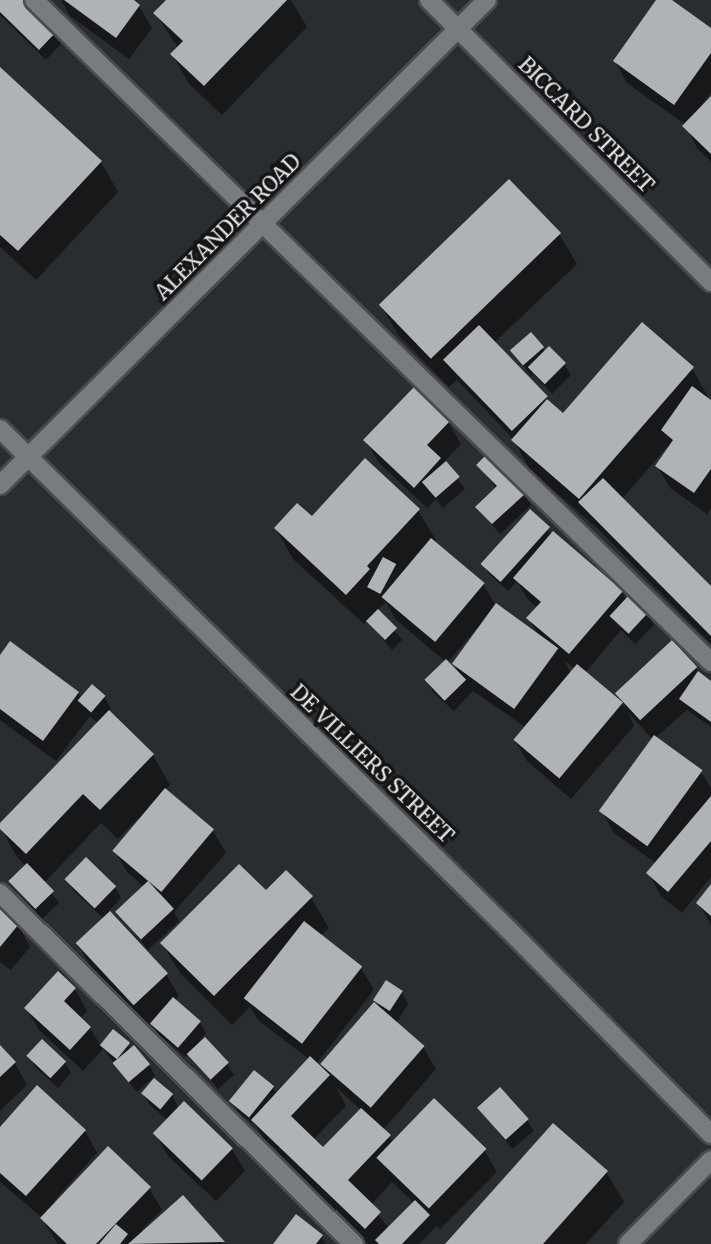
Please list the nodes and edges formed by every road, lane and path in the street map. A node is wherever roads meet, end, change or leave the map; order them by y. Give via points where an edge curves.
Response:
1 (34, 0) edge
2 (429, 0) edge
3 (487, 0) edge
4 (458, 29) junction
5 (262, 225) junction
6 (711, 282) edge
7 (0, 429) edge
8 (28, 457) junction
9 (0, 485) edge
10 (711, 662) edge
11 (0, 893) edge
12 (711, 1134) edge
13 (711, 1160) edge
14 (354, 1244) edge
15 (628, 1244) edge

1 - 5 street
2 - 4 street, BICCARD STREET
3 - 4 street, ALEXANDER ROAD
4 - 5 street, ALEXANDER ROAD
4 - 6 street, BICCARD STREET
5 - 8 street, ALEXANDER ROAD
5 - 10 street
7 - 8 street, DE VILLIERS STREET
8 - 9 street, ALEXANDER ROAD
8 - 12 street, DE VILLIERS STREET
11 - 14 street
13 - 15 street

